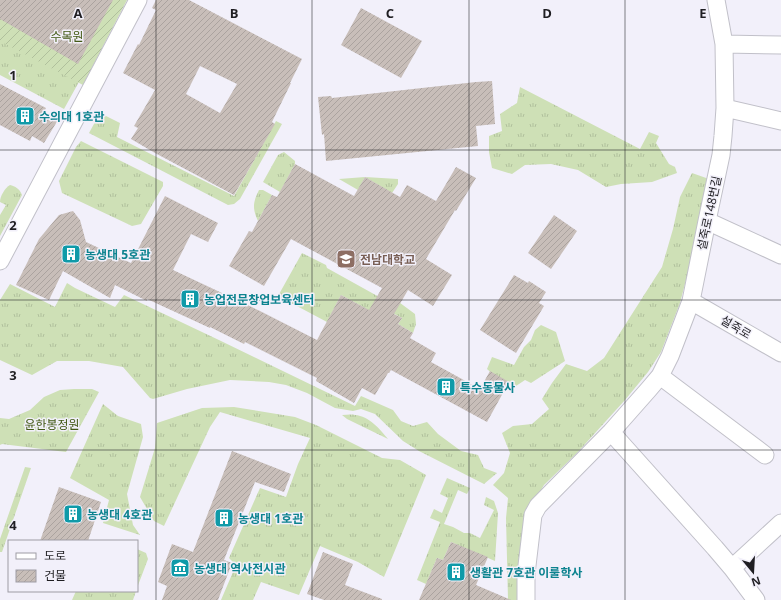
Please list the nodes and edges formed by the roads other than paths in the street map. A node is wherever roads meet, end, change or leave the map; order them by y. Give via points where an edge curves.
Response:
1 (138, 0) edge
2 (716, 0) edge
3 (724, 44) junction
4 (781, 45) edge
5 (725, 108) junction
6 (781, 121) edge
7 (707, 220) junction
8 (781, 255) edge
9 (0, 261) edge
10 (691, 301) junction
11 (781, 352) edge
12 (660, 376) junction
13 (611, 432) junction
14 (765, 455) dead end
15 (781, 523) edge
16 (732, 568) junction
17 (526, 600) edge
18 (756, 600) edge

1 - 9 street
2 - 3 street, 설죽로148번길
3 - 4 street
3 - 5 street, 설죽로148번길
5 - 6 street
5 - 7 street, 설죽로148번길 via 721,155
7 - 8 street
7 - 10 street, 설죽로148번길
10 - 11 street, 설죽로
10 - 12 street, 설죽로148번길
12 - 13 street, 설죽로148번길
12 - 14 street
13 - 16 street
13 - 17 street, 설죽로148번길 via 533,514 526,574
15 - 16 street
16 - 18 street

